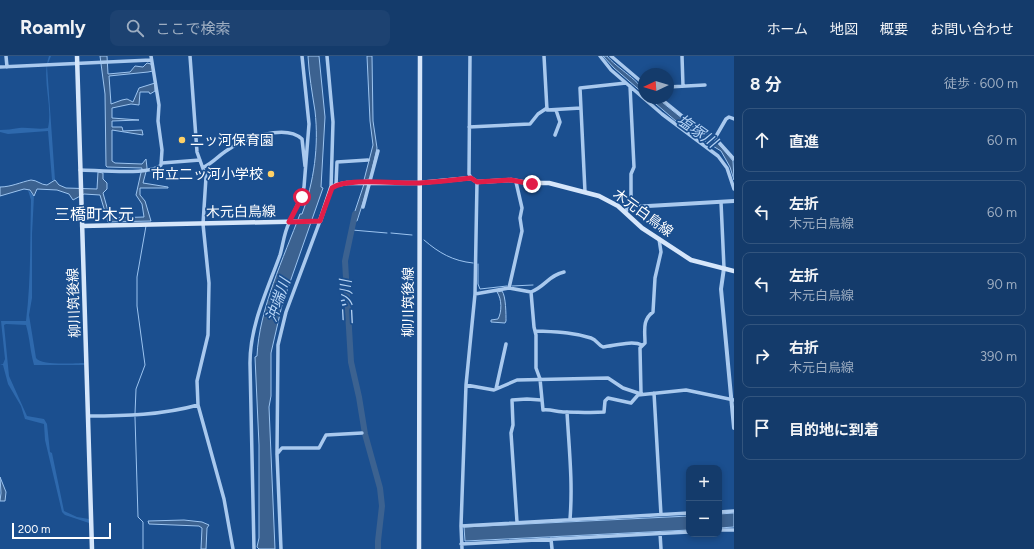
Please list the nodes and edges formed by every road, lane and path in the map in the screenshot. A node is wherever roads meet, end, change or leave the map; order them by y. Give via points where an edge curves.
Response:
1 (6, 56) edge
2 (77, 56) edge
3 (190, 56) edge
4 (302, 56) edge
5 (327, 56) edge
6 (420, 56) edge
7 (470, 56) edge
8 (544, 56) edge
9 (600, 56) edge
10 (611, 56) edge
11 (682, 56) edge
12 (151, 58) edge
13 (77, 64) junction
14 (7, 66) junction
15 (0, 67) edge
16 (638, 79) edge
17 (626, 82) junction
18 (705, 85) dead end
19 (630, 86) junction
20 (683, 86) junction
21 (674, 87) edge
22 (638, 92) edge
23 (651, 104) edge
24 (667, 104) edge
25 (547, 108) junction
26 (581, 108) junction
27 (556, 110) junction
28 (734, 119) edge
29 (469, 127) junction
30 (555, 135) dead end
31 (715, 138) junction
32 (378, 151) dead end
33 (734, 159) edge
34 (368, 160) dead end
35 (201, 161) junction
36 (162, 163) junction
37 (203, 167) junction
38 (80, 170) junction
39 (306, 174) junction
40 (471, 178) junction
41 (371, 182) junction
42 (477, 182) junction
43 (516, 182) junction
44 (419, 183) junction
45 (334, 187) junction
46 (734, 189) edge
47 (585, 192) junction
48 (734, 201) edge
49 (721, 202) junction
50 (632, 206) junction
51 (363, 207) dead end
52 (625, 211) junction
53 (319, 221) junction
54 (290, 222) junction
55 (203, 224) junction
56 (82, 226) junction
57 (659, 239) junction
58 (724, 268) junction
59 (734, 271) edge
60 (564, 272) dead end
61 (509, 288) junction
62 (530, 292) junction
63 (475, 294) junction
64 (535, 331) junction
65 (506, 344) dead end
66 (642, 345) junction
67 (540, 379) junction
68 (466, 385) junction
69 (496, 389) junction
70 (654, 393) junction
71 (640, 394) junction
72 (541, 400) junction
73 (733, 400) edge
74 (198, 404) junction
75 (567, 412) junction
76 (88, 416) junction
77 (734, 428) edge
78 (362, 433) dead end
79 (277, 454) junction
80 (734, 511) edge
81 (722, 512) edge
82 (686, 513) edge
83 (661, 515) junction
84 (570, 519) junction
85 (517, 522) junction
86 (461, 526) junction
87 (722, 530) edge
88 (734, 530) edge
89 (686, 532) edge
90 (660, 533) junction
91 (551, 539) junction
92 (462, 544) junction
93 (92, 549) edge
94 (233, 549) edge
95 (254, 549) edge
96 (281, 549) edge
97 (419, 549) edge
98 (462, 549) edge
99 (552, 549) edge
100 (661, 549) edge

1 - 14 street
2 - 13 main road, 柳川筑後線
3 - 35 street via 197,152
4 - 39 street via 309,124
5 - 45 street via 333,122
6 - 44 main road, 柳川筑後線
7 - 29 street
8 - 25 street
9 - 17 street via 611,70
10 - 16 street
11 - 20 street
12 - 13 street
12 - 36 street via 159,105
13 - 14 street
13 - 38 main road, 柳川筑後線
14 - 15 street
17 - 19 street
17 - 26 street via 580,88
18 - 20 street
19 - 22 street
19 - 50 street via 634,166 630,174
20 - 21 street
23 - 46 street via 724,162
24 - 31 street
25 - 27 street
25 - 29 street via 530,124
26 - 27 street
26 - 47 street
27 - 30 street via 560,122
28 - 31 street via 726,119
29 - 40 street
31 - 33 street
32 - 41 street
34 - 45 street via 337,162
35 - 36 street
35 - 37 street
36 - 38 street via 159,168 142,171
37 - 39 street via 215,162 227,151 260,135 290,132 302,139
37 - 55 street via 206,187
38 - 56 main road, 柳川筑後線
39 - 54 street via 302,197
40 - 42 main road
40 - 44 main road
41 - 44 main road
41 - 45 main road
41 - 51 street
42 - 43 main road, 木元白鳥線
42 - 63 street
43 - 47 main road, 木元白鳥線 via 549,183
43 - 61 street via 522,208 522,231
44 - 97 main road, 柳川筑後線
45 - 53 main road
47 - 52 main road, 木元白鳥線 via 611,201
48 - 49 street
49 - 50 street
49 - 58 street
50 - 52 street
52 - 57 main road, 木元白鳥線 via 642,228
53 - 54 main road, 木元白鳥線
53 - 79 street via 286,312 278,345
54 - 55 main road, 木元白鳥線
54 - 95 street via 251,340
55 - 56 main road, 木元白鳥線
55 - 74 street via 209,273 209,326 197,380
56 - 76 main road, 柳川筑後線
57 - 58 main road, 木元白鳥線 via 691,260
57 - 66 street via 661,252 655,278 653,312 645,322 645,343
58 - 59 main road, 木元白鳥線
58 - 73 street via 722,289
60 - 62 street via 554,274 543,286
61 - 62 street
61 - 63 street
62 - 64 street
63 - 68 street
64 - 66 street via 565,331 591,338 603,347 639,343
64 - 67 street via 536,368
65 - 69 street
66 - 71 street
67 - 69 street via 517,380
67 - 71 street via 608,378
67 - 72 street
68 - 69 street
68 - 86 street
70 - 71 street
70 - 73 street via 686,390
70 - 83 street
71 - 75 street via 631,403 608,398 605,401 604,412
72 - 75 street via 543,410
72 - 85 street via 512,400 511,433
73 - 77 street
74 - 76 street via 145,415
74 - 94 street via 224,499
75 - 84 street via 571,458
76 - 93 main road, 柳川筑後線
78 - 79 street via 326,435 319,448 282,448
79 - 96 street
80 - 81 street
82 - 83 street
83 - 84 street
84 - 85 street
85 - 86 street
86 - 92 street
87 - 88 street
89 - 90 street
90 - 91 street
90 - 100 street
91 - 92 street
91 - 99 street
92 - 98 street

